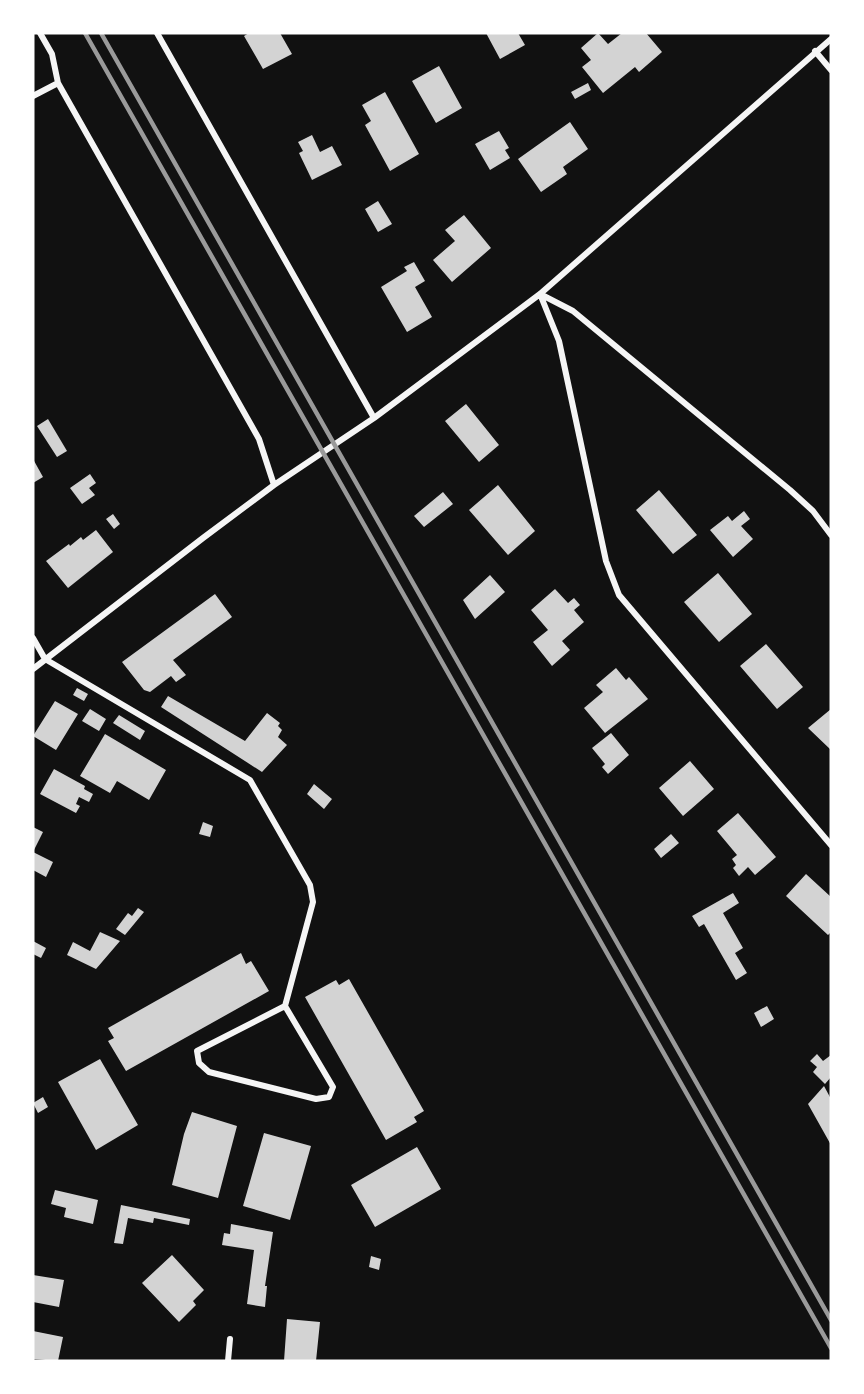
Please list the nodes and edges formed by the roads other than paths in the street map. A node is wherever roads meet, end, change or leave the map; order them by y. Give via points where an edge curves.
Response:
1 (40, 33) edge
2 (157, 33) edge
3 (831, 39) edge
4 (815, 51) junction
5 (831, 70) edge
6 (58, 83) junction
7 (33, 96) edge
8 (540, 294) junction
9 (374, 418) junction
10 (274, 485) junction
11 (831, 535) edge
12 (33, 638) edge
13 (45, 659) junction
14 (33, 669) edge
15 (831, 845) edge
16 (285, 1006) junction
17 (230, 1339) dead end
18 (228, 1361) edge

1 - 6 street via 52,54
2 - 9 street
3 - 4 street
4 - 5 street
4 - 8 street
6 - 7 street
6 - 10 street via 259,439
8 - 9 street
8 - 11 street via 573,312 781,483 813,511
8 - 15 street via 559,341 606,561 620,595
9 - 10 street
10 - 13 street
12 - 13 street
13 - 14 street
13 - 16 street via 250,780 310,885 313,902
16 - 16 street via 197,1051 199,1063 209,1072 316,1099 329,1097 333,1087
17 - 18 street

